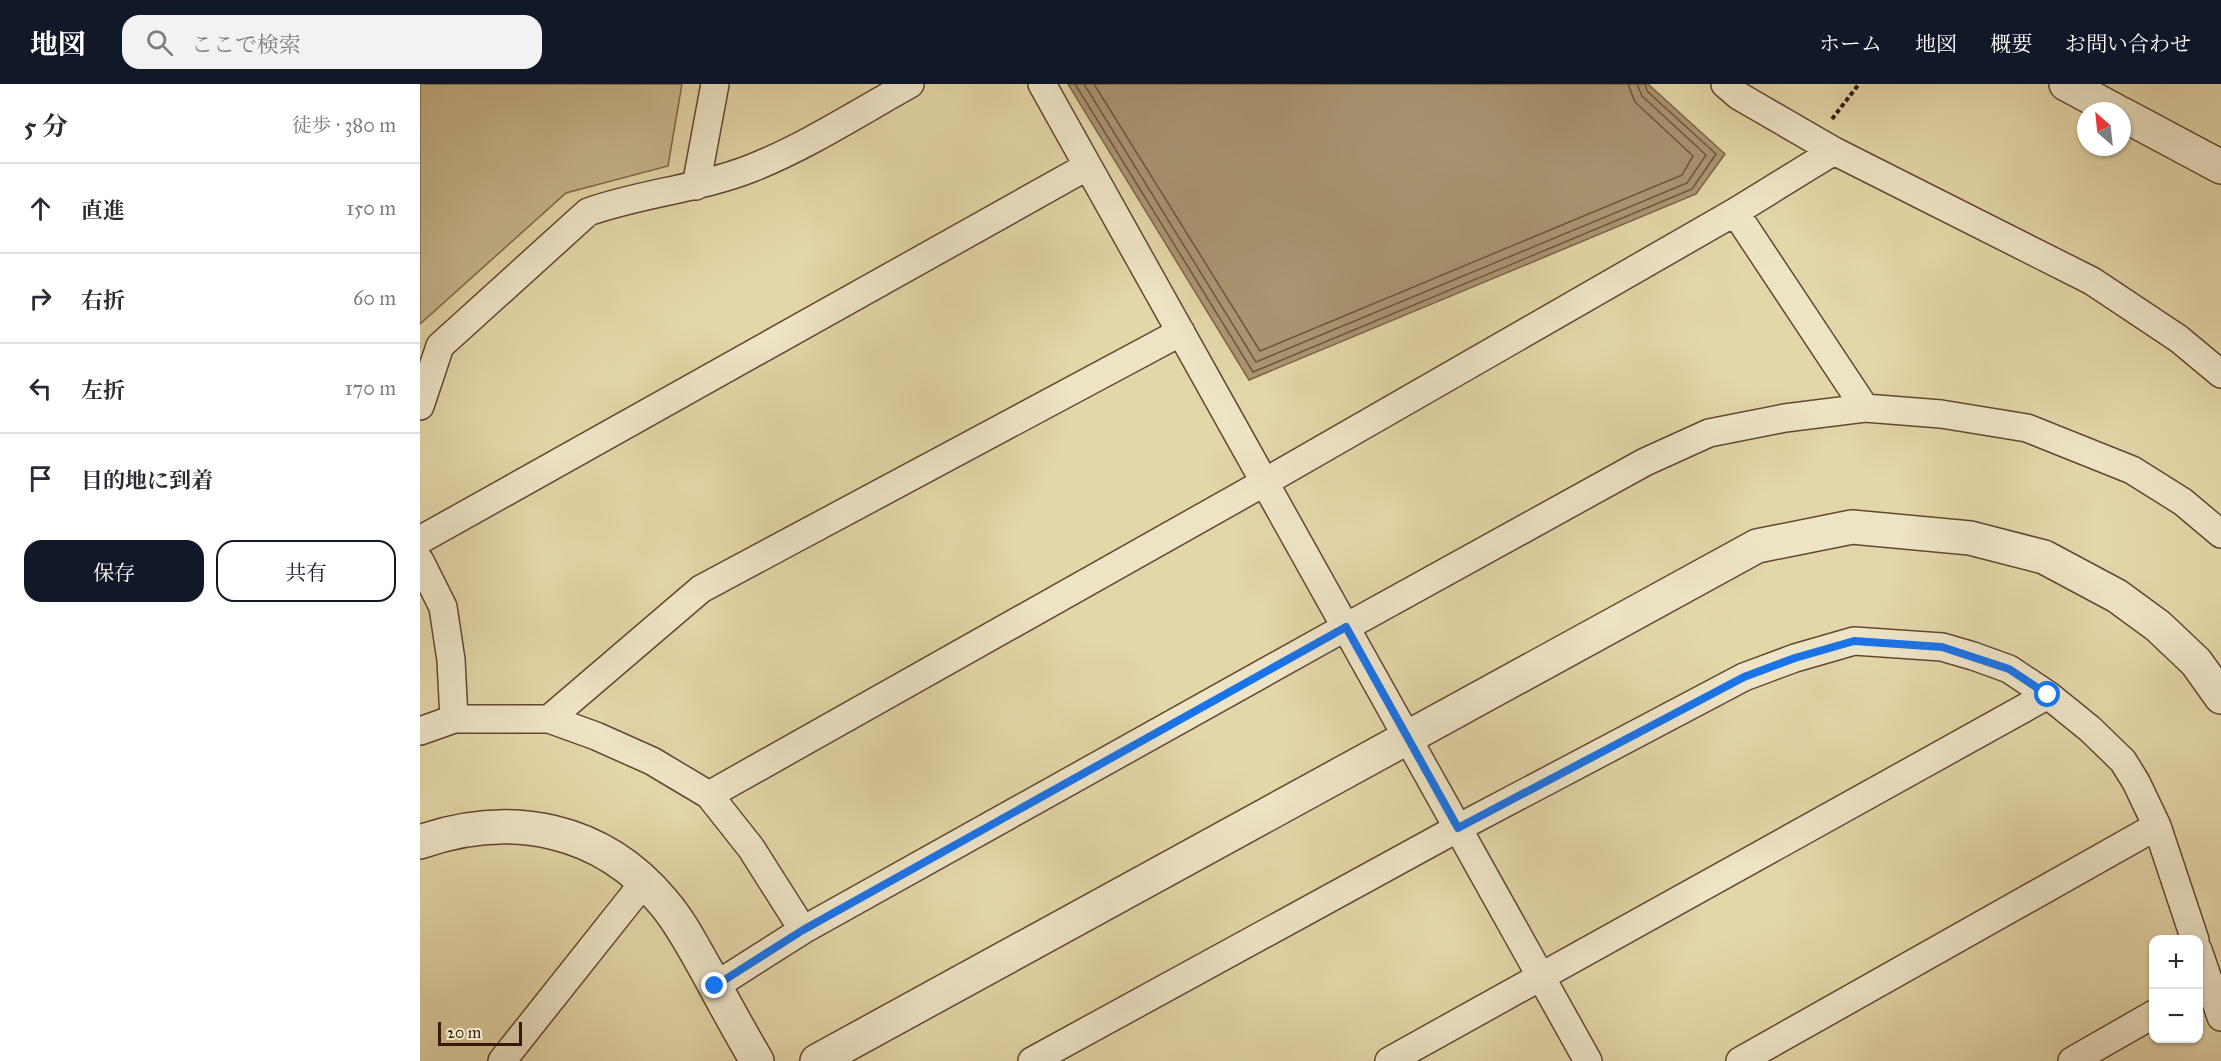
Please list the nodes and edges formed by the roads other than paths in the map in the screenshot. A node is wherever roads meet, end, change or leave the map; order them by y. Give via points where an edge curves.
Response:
1 (715, 84) edge
2 (910, 84) edge
3 (1042, 84) edge
4 (1725, 84) edge
5 (2066, 84) edge
6 (2099, 102) edge
7 (2131, 119) edge
8 (1834, 151) junction
9 (1088, 166) junction
10 (2221, 167) edge
11 (696, 186) junction
12 (1735, 213) junction
13 (1182, 333) junction
14 (2221, 374) edge
15 (420, 406) edge
16 (1865, 408) junction
17 (1265, 482) junction
18 (2221, 534) edge
19 (420, 540) edge
20 (420, 561) edge
21 (1346, 627) junction
22 (2048, 695) junction
23 (2221, 697) edge
24 (454, 718) junction
25 (549, 719) junction
26 (420, 731) edge
27 (1407, 736) junction
28 (709, 795) junction
29 (2157, 826) junction
30 (1458, 828) junction
31 (420, 842) edge
32 (645, 881) junction
33 (803, 930) junction
34 (2194, 935) edge
35 (1542, 978) junction
36 (715, 986) junction
37 (2204, 986) edge
38 (2149, 1017) edge
39 (2221, 1017) edge
40 (502, 1061) edge
41 (757, 1061) edge
42 (817, 1061) edge
43 (1032, 1061) edge
44 (1389, 1061) edge
45 (1588, 1061) edge
46 (1740, 1061) edge
47 (2072, 1061) edge

1 - 11 street
2 - 11 street via 795,148 752,168
3 - 9 street
4 - 8 street
5 - 6 street
7 - 10 street
8 - 12 street
8 - 14 street via 2092,281 2179,339
9 - 13 street
9 - 19 street
11 - 15 street via 616,202 588,212 440,346
12 - 16 street
12 - 17 street
13 - 17 street
13 - 25 street via 701,589
16 - 18 street via 1941,414 2027,428 2132,470 2183,502
16 - 21 street via 1709,433 1645,462
17 - 21 street
17 - 28 street
20 - 24 street via 443,607
21 - 27 street
21 - 33 street
22 - 29 street via 2123,761
22 - 30 street via 2009,669 1942,647 1854,641 1744,677
22 - 35 street
23 - 27 street via 2196,662 2158,626 2117,596 2044,557 1970,538 1852,527 1757,546
24 - 25 street
24 - 26 street
25 - 28 street via 652,761
27 - 30 street
27 - 42 street
28 - 33 street via 751,848
29 - 34 street
29 - 46 street
30 - 35 street
30 - 43 street
31 - 32 street via 475,830 551,830 609,854
32 - 36 street via 684,931
32 - 40 street
33 - 36 street
35 - 44 street
35 - 45 street
36 - 41 street
37 - 39 street
38 - 47 street

